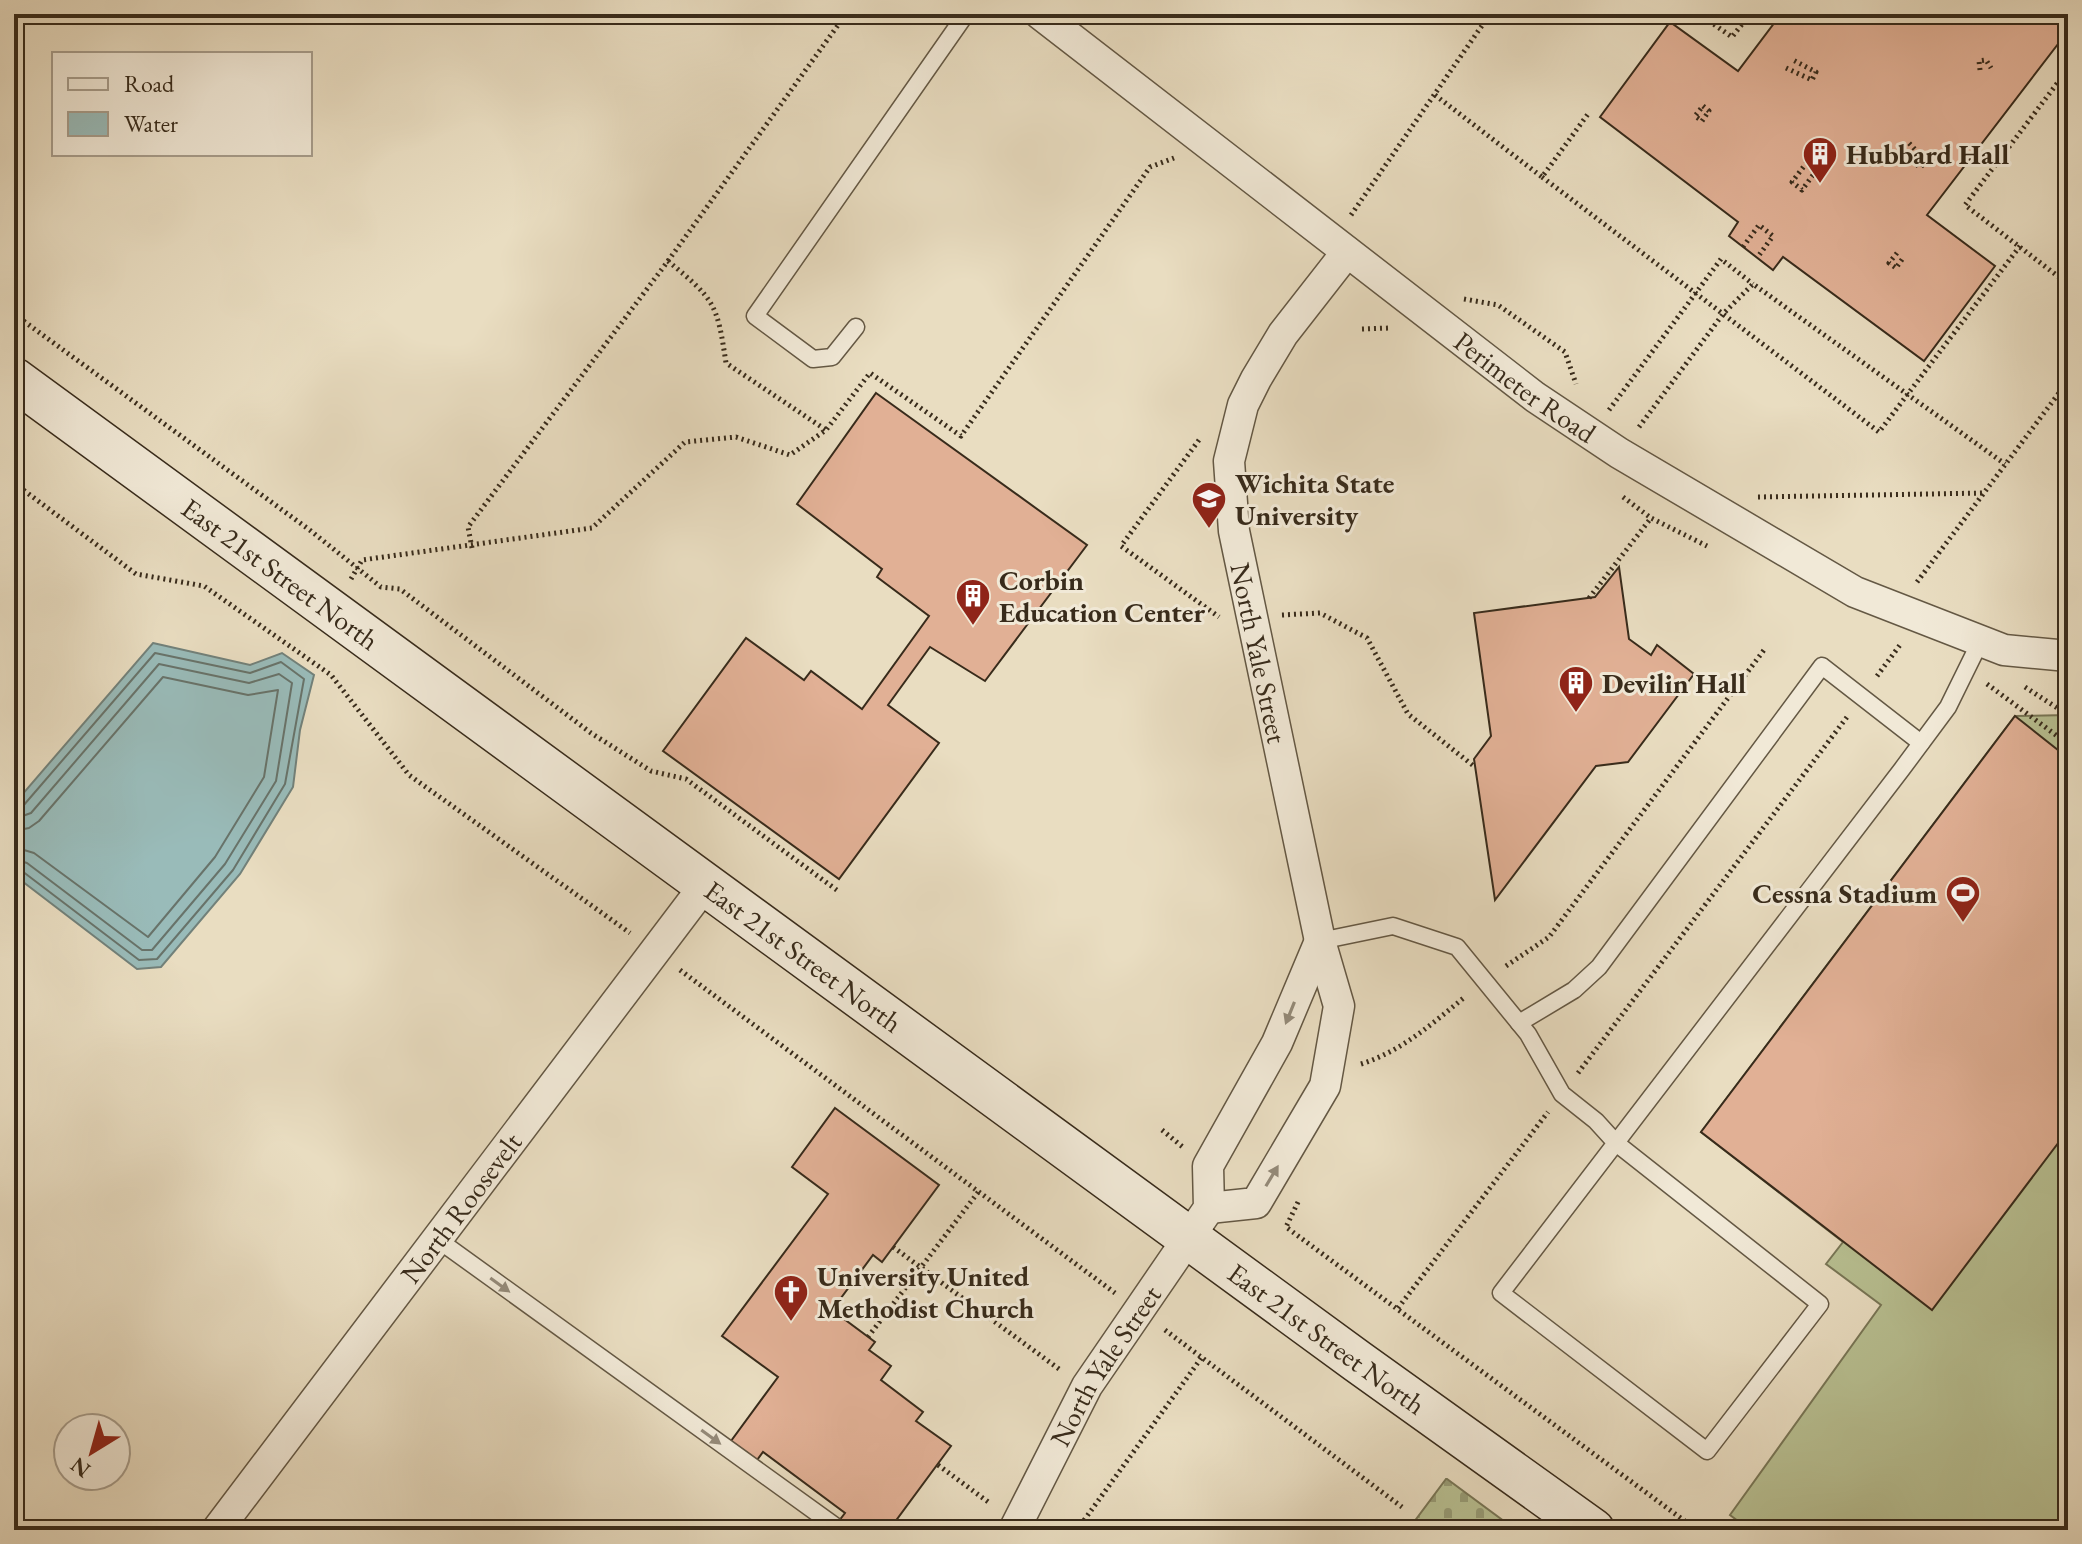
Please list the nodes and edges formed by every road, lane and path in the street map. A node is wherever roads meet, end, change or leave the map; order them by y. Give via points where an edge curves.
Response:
1 (846, 14) edge
2 (966, 14) edge
3 (1040, 14) edge
4 (1490, 14) edge
5 (1699, 14) edge
6 (1750, 14) edge
7 (1793, 60) dead end
8 (1786, 68) dead end
9 (1991, 68) dead end
10 (2068, 69) edge
11 (1980, 70) dead end
12 (1435, 95) junction
13 (1588, 114) dead end
14 (1908, 142) dead end
15 (1901, 147) dead end
16 (1186, 163) dead end
17 (1542, 177) junction
18 (1802, 190) joint
19 (1362, 224) dead end
20 (2020, 246) junction
21 (1743, 247) dead end
22 (1347, 252) junction
23 (1897, 253) dead end
24 (1757, 258) dead end
25 (1903, 258) dead end
26 (668, 261) junction
27 (1753, 284) junction
28 (2068, 284) edge
29 (1455, 292) dead end
30 (1696, 294) junction
31 (14, 314) edge
32 (1723, 314) junction
33 (856, 327) dead end
34 (14, 379) edge
35 (2068, 381) edge
36 (1577, 388) dead end
37 (1908, 395) junction
38 (1598, 403) dead end
39 (1609, 410) junction
40 (1618, 417) dead end
41 (1627, 424) dead end
42 (826, 430) junction
43 (1636, 431) junction
44 (1201, 437) dead end
45 (1647, 439) dead end
46 (2005, 464) junction
47 (14, 483) edge
48 (1984, 493) junction
49 (1762, 505) dead end
50 (472, 548) junction
51 (357, 569) junction
52 (1914, 585) dead end
53 (330, 610) junction
54 (1253, 620) junction
55 (1980, 642) junction
56 (1900, 645) dead end
57 (1764, 650) dead end
58 (2068, 656) edge
59 (1983, 681) dead end
60 (1862, 696) junction
61 (1921, 743) junction
62 (2068, 744) edge
63 (1475, 767) dead end
64 (705, 885) junction
65 (838, 891) dead end
66 (1320, 941) junction
67 (655, 952) junction
68 (1485, 981) junction
69 (1519, 1023) junction
70 (1356, 1065) dead end
71 (1562, 1094) junction
72 (1616, 1143) junction
73 (979, 1191) junction
74 (1299, 1200) dead end
75 (1198, 1222) junction
76 (437, 1239) junction
77 (893, 1247) dead end
78 (921, 1267) junction
79 (1398, 1308) junction
80 (1138, 1310) junction
81 (868, 1337) dead end
82 (1202, 1357) junction
83 (1059, 1369) dead end
84 (938, 1465) dead end
85 (1402, 1507) dead end
86 (835, 1526) dead end
87 (1016, 1526) edge
88 (1591, 1529) edge
89 (217, 1530) edge
90 (1077, 1530) edge
91 (1697, 1530) edge

1 - 26 path
2 - 33 lane via 755,316 813,359 832,357
3 - 22 street, Perimeter Road
4 - 12 path
5 - 6 path via 1732,37
7 - 8 path via 1816,72 1812,80
9 - 11 path via 1986,60 1979,61
10 - 20 path via 1965,205
12 - 17 path
12 - 19 path via 1350,216
13 - 17 path
14 - 15 path via 1926,161 1920,168
16 - 42 path via 1175,158 1150,167 961,436 870,373
17 - 30 path
18 - 18 path via 1792,182 1817,149 1827,156
20 - 28 path
20 - 37 path
21 - 24 path via 1759,225 1773,236
22 - 54 street, North Yale Street via 1283,334 1243,405 1229,461 1234,531
22 - 55 street, Perimeter Road via 1535,397 1619,453 1855,592
23 - 25 path via 1889,263 1896,268
26 - 42 path via 707,293 720,323 726,363
26 - 50 path via 468,527
27 - 30 path via 1721,259
27 - 32 path
27 - 37 path
29 - 36 path via 1466,301 1498,305 1565,352
30 - 32 path
30 - 39 path
31 - 51 path
32 - 37 path via 1879,432
32 - 43 path
34 - 53 main road, East 21st Street North
35 - 46 path
37 - 46 path
38 - 39 path
39 - 40 path
41 - 43 path
42 - 50 path via 790,455 736,437 685,442 592,528
43 - 45 path
44 - 54 path via 1121,546 1229,624
46 - 48 path
47 - 67 path via 136,574 204,586 331,675 409,775
48 - 49 path via 1748,497
48 - 52 path
50 - 51 path via 362,560
51 - 53 path
51 - 65 path via 381,587 400,589 591,733 651,771 686,779
53 - 64 main road, East 21st Street North
54 - 63 path via 1320,613 1367,638 1408,714
54 - 66 street, North Yale Street
55 - 58 street, Perimeter Road via 2004,650
55 - 61 lane via 1948,707
56 - 60 path
57 - 68 path via 1549,937
59 - 62 path
60 - 61 lane
60 - 69 lane via 1822,666 1599,967 1574,990
60 - 71 path
61 - 72 lane
64 - 67 street, North Roosevelt
64 - 75 main road, East 21st Street North
66 - 68 lane via 1393,926 1457,947
66 -> 75 street via 1277,1043 1208,1166
75 -> 66 street, North Yale Street via 1256,1203 1325,1086 1339,1006
67 - 73 path
67 - 76 street, North Roosevelt
68 - 69 lane
68 - 70 path via 1411,1040
69 - 71 lane
71 - 72 lane
71 - 79 path
72 - 72 lane via 1501,1293 1707,1451 1820,1304
73 - 78 path
73 - 80 path
74 - 79 path via 1286,1227
75 - 80 street, North Yale Street
75 - 88 main road, East 21st Street North
76 -> 86 lane
76 - 89 street, North Roosevelt
77 - 78 path
78 - 81 path
78 - 83 path
79 - 91 path
80 - 82 path
80 - 87 street, North Yale Street via 1087,1386
82 - 85 path
82 - 90 path
84 - 87 path

